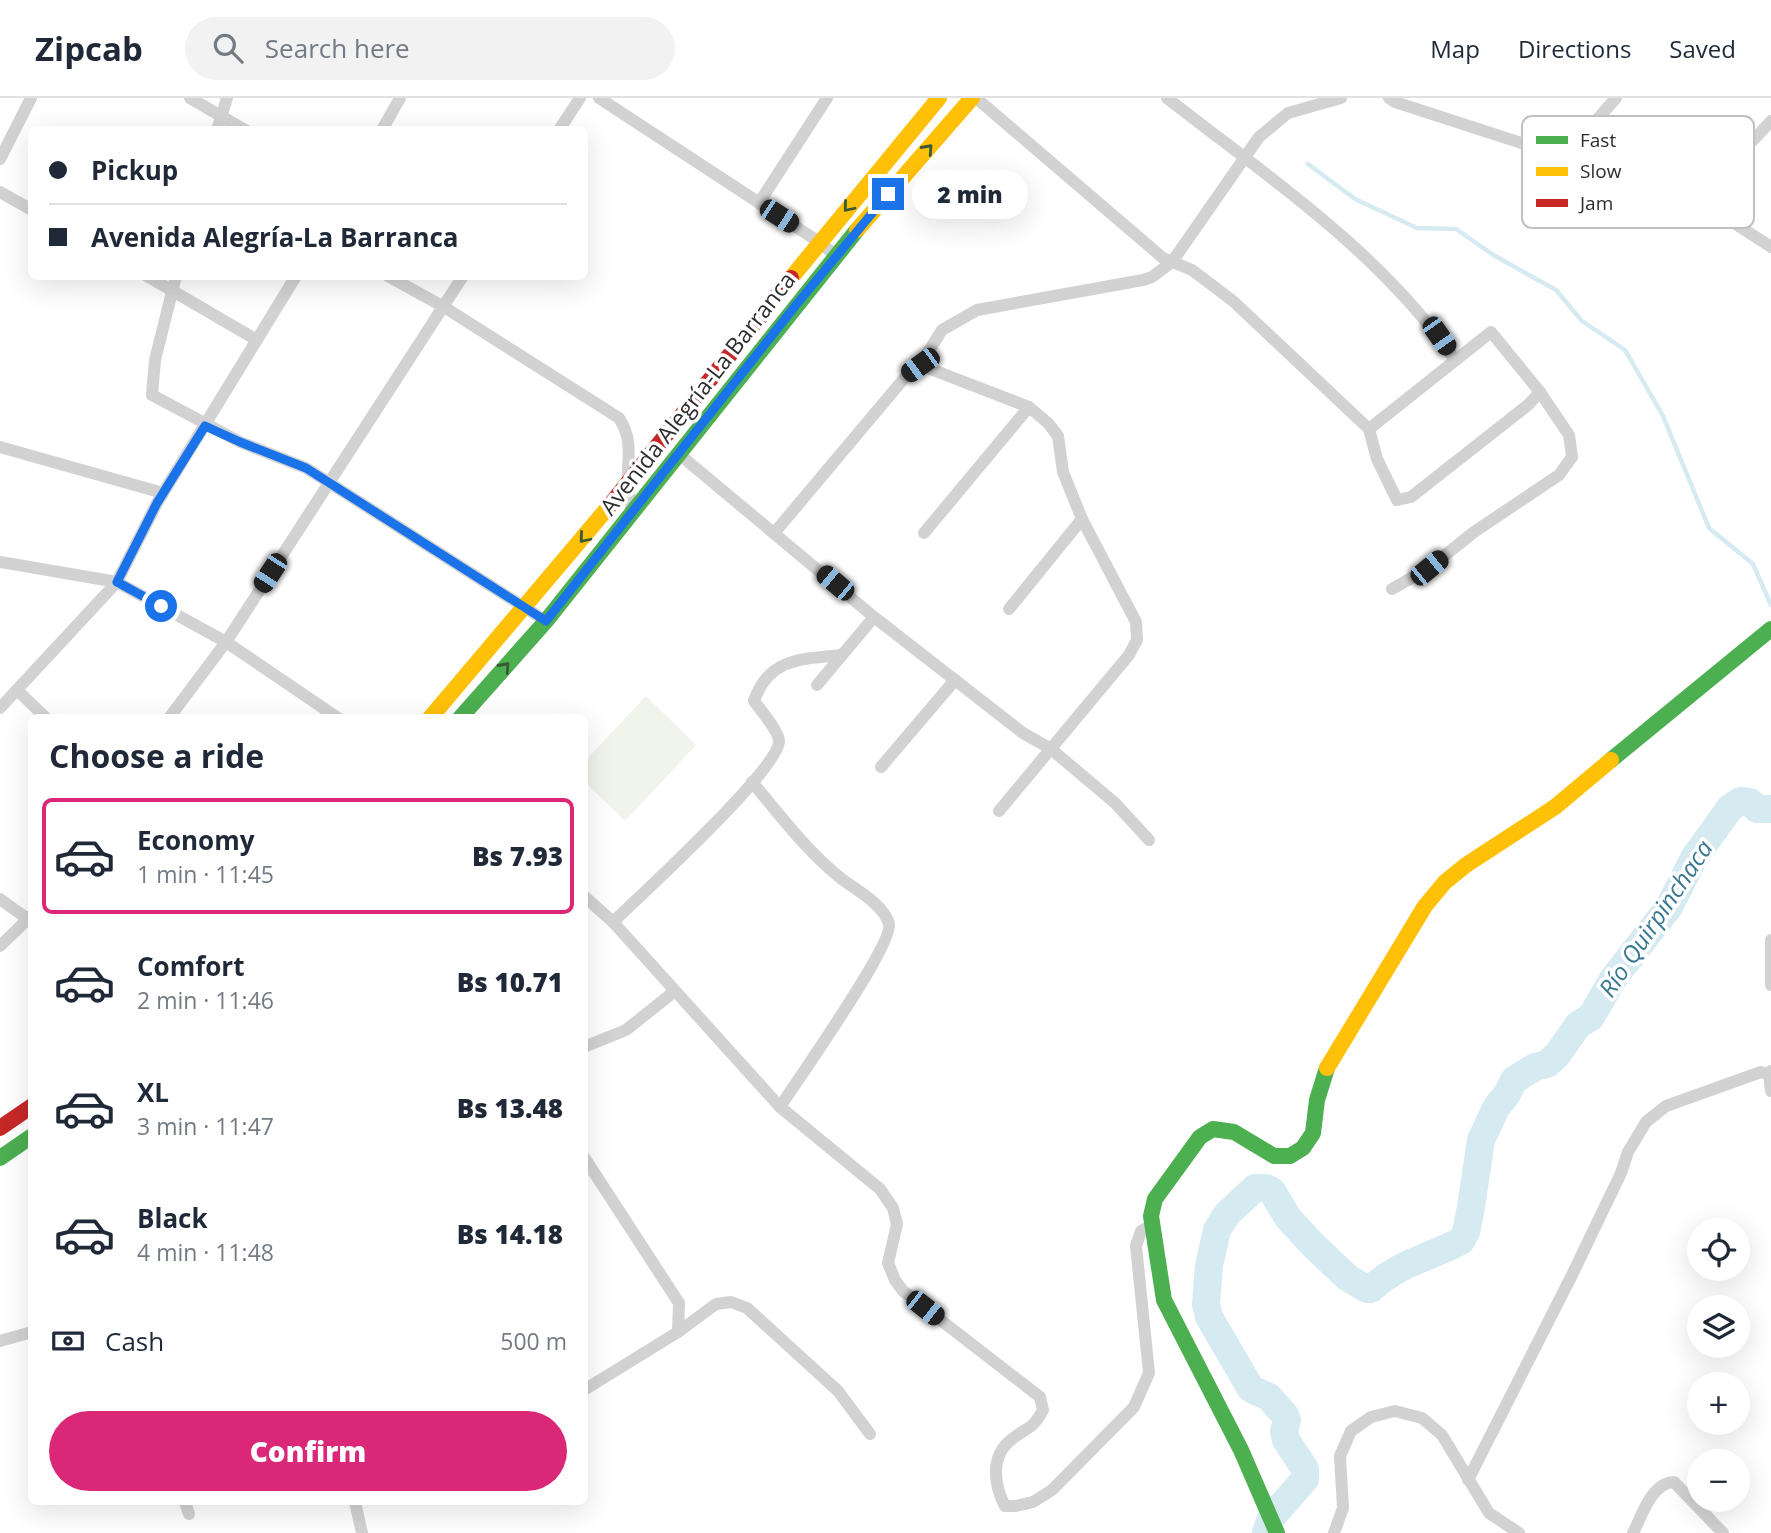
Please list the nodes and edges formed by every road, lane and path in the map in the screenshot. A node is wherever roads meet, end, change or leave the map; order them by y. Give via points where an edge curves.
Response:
1 (31, 98) edge
2 (190, 98) edge
3 (227, 98) edge
4 (400, 98) edge
5 (580, 98) edge
6 (599, 98) edge
7 (827, 98) edge
8 (939, 98) edge
9 (974, 98) edge
10 (1167, 98) edge
11 (1341, 98) edge
12 (1389, 98) edge
13 (1616, 98) edge
14 (1307, 103) edge
15 (221, 116) junction
16 (1600, 116) edge
17 (1771, 121) edge
18 (218, 126) edge
19 (238, 126) edge
20 (384, 126) edge
21 (562, 126) edge
22 (1754, 139) edge
23 (1522, 143) edge
24 (1244, 158) junction
25 (0, 159) edge
26 (0, 192) edge
27 (759, 203) junction
28 (28, 209) edge
29 (1742, 228) edge
30 (819, 242) junction
31 (1771, 247) edge
32 (836, 256) junction
33 (1172, 262) junction
34 (154, 280) edge
35 (175, 280) edge
36 (294, 280) edge
37 (395, 280) edge
38 (461, 280) edge
39 (172, 291) junction
40 (444, 307) junction
41 (257, 340) junction
42 (1455, 360) junction
43 (920, 365) junction
44 (1540, 392) junction
45 (1029, 407) junction
46 (205, 426) junction
47 (1369, 429) junction
48 (0, 447) edge
49 (679, 454) junction
50 (329, 482) junction
51 (628, 484) junction
52 (163, 494) junction
53 (632, 512) junction
54 (1082, 519) junction
55 (775, 532) junction
56 (923, 533) dead end
57 (0, 562) edge
58 (117, 582) junction
59 (1392, 589) dead end
60 (525, 609) junction
61 (1009, 609) dead end
62 (874, 617) junction
63 (546, 621) junction
64 (1771, 629) edge
65 (226, 642) junction
66 (842, 655) junction
67 (955, 680) junction
68 (817, 685) dead end
69 (17, 690) junction
70 (1, 706) edge
71 (42, 714) edge
72 (172, 714) edge
73 (332, 714) edge
74 (433, 714) edge
75 (464, 714) edge
76 (1051, 749) junction
77 (881, 767) dead end
78 (752, 782) junction
79 (999, 811) dead end
80 (1149, 840) dead end
81 (0, 899) edge
82 (588, 900) edge
83 (28, 918) edge
84 (28, 921) edge
85 (612, 922) junction
86 (1771, 940) edge
87 (0, 946) edge
88 (1771, 985) edge
89 (675, 991) junction
90 (588, 1045) edge
91 (1770, 1073) edge
92 (1771, 1091) edge
93 (780, 1107) junction
94 (28, 1110) edge
95 (0, 1128) edge
96 (28, 1139) edge
97 (0, 1158) edge
98 (588, 1163) edge
99 (1152, 1225) junction
100 (678, 1332) junction
101 (28, 1333) edge
102 (0, 1341) edge
103 (588, 1388) edge
104 (870, 1434) dead end
105 (1468, 1480) junction
106 (356, 1505) edge
107 (362, 1533) edge
108 (1277, 1533) edge
109 (1334, 1533) edge
110 (1519, 1533) edge
111 (1633, 1533) edge
112 (1723, 1533) edge

1 - 25 street
2 - 15 street
3 - 15 street
4 - 20 street
5 - 21 street
6 - 27 street
7 - 27 street
8 -> 30 main road, Avenida Alegría-La Barranca
32 -> 9 main road, Avenida Alegría-La Barranca
9 - 33 street
10 - 24 street
11 - 14 street
12 - 23 street
13 - 16 street
14 - 24 street via 1259,137
15 - 18 street
15 - 19 street
17 - 22 street
24 - 33 street
24 - 42 street via 1381,270
26 - 28 street
27 - 30 street
29 - 31 street
30 - 32 street
30 - 51 main road, Avenida Alegría-La Barranca
32 - 49 main road, Avenida Alegría-La Barranca
33 - 43 street via 1143,280 977,310 942,330
33 - 47 street via 1192,270 1233,301
34 - 39 street
35 - 39 street
36 - 41 street
37 - 40 street
38 - 40 street
39 - 41 street
39 - 46 street via 155,360 152,395
40 - 50 street
40 - 51 street via 619,418 628,434
41 - 46 street
42 - 44 street via 1491,332
42 - 47 street
43 - 45 street
43 - 55 street via 907,374
44 - 47 street via 1411,497 1397,500 1377,460
44 - 59 street via 1569,435 1572,457 1559,475 1429,568
45 - 54 street via 1058,436 1063,472
45 - 56 street
46 - 50 street
46 - 52 street
48 - 52 street
49 - 53 main road, Avenida Alegría-La Barranca
49 - 55 street
50 - 60 street
50 - 65 street
51 - 53 street
51 -> 60 main road, Avenida Alegría-La Barranca
52 - 58 street
53 - 63 main road, Avenida Alegría-La Barranca
54 - 61 street
54 - 76 street via 1136,622 1137,640
55 - 62 street
57 - 58 street
58 - 65 street
58 - 69 street
60 - 63 street
60 - 74 main road, Avenida Alegría-La Barranca
62 - 66 street
62 - 67 street
75 -> 63 main road, Avenida Alegría-La Barranca
64 - 99 main road via 1555,807 1446,882 1425,906 1327,1068 1313,1133 1303,1148 1290,1156 1274,1156 1234,1132 1213,1129 1200,1137 1155,1199
65 - 72 street
65 - 73 street
66 - 68 street
66 - 78 street via 798,659 782,664 766,678 754,701 779,742 773,758
67 - 76 street
67 - 77 street
69 - 70 street
69 - 71 street
76 - 79 street
76 - 80 street via 1115,803
78 - 85 street via 720,819
78 - 93 street via 807,848 881,910 890,932 876,961
81 - 83 street
82 - 85 street
84 - 87 street
85 - 89 street
86 - 88 street
89 - 90 street via 626,1030
89 - 93 street
91 - 92 street
91 - 105 street via 1761,1072 1666,1106 1646,1122
93 - 99 street via 880,1189 893,1208 897,1224 887,1263 903,1291 1040,1397 1043,1410 1035,1425 1009,1440 998,1456 996,1488 1005,1506 1033,1502 1052,1490 1134,1407 1149,1373 1136,1246 1141,1231
94 - 95 main road
96 - 97 main road
98 - 100 street via 679,1303
99 - 108 main road via 1164,1300 1241,1450
100 - 103 street
100 - 104 street via 716,1304 731,1302 747,1308 838,1391
101 - 102 street
105 - 109 street via 1443,1435 1422,1418 1395,1411 1371,1417 1351,1431 1340,1456 1343,1508
105 - 110 street via 1489,1513
106 - 107 street
111 - 112 street via 1655,1491 1665,1482 1674,1482

